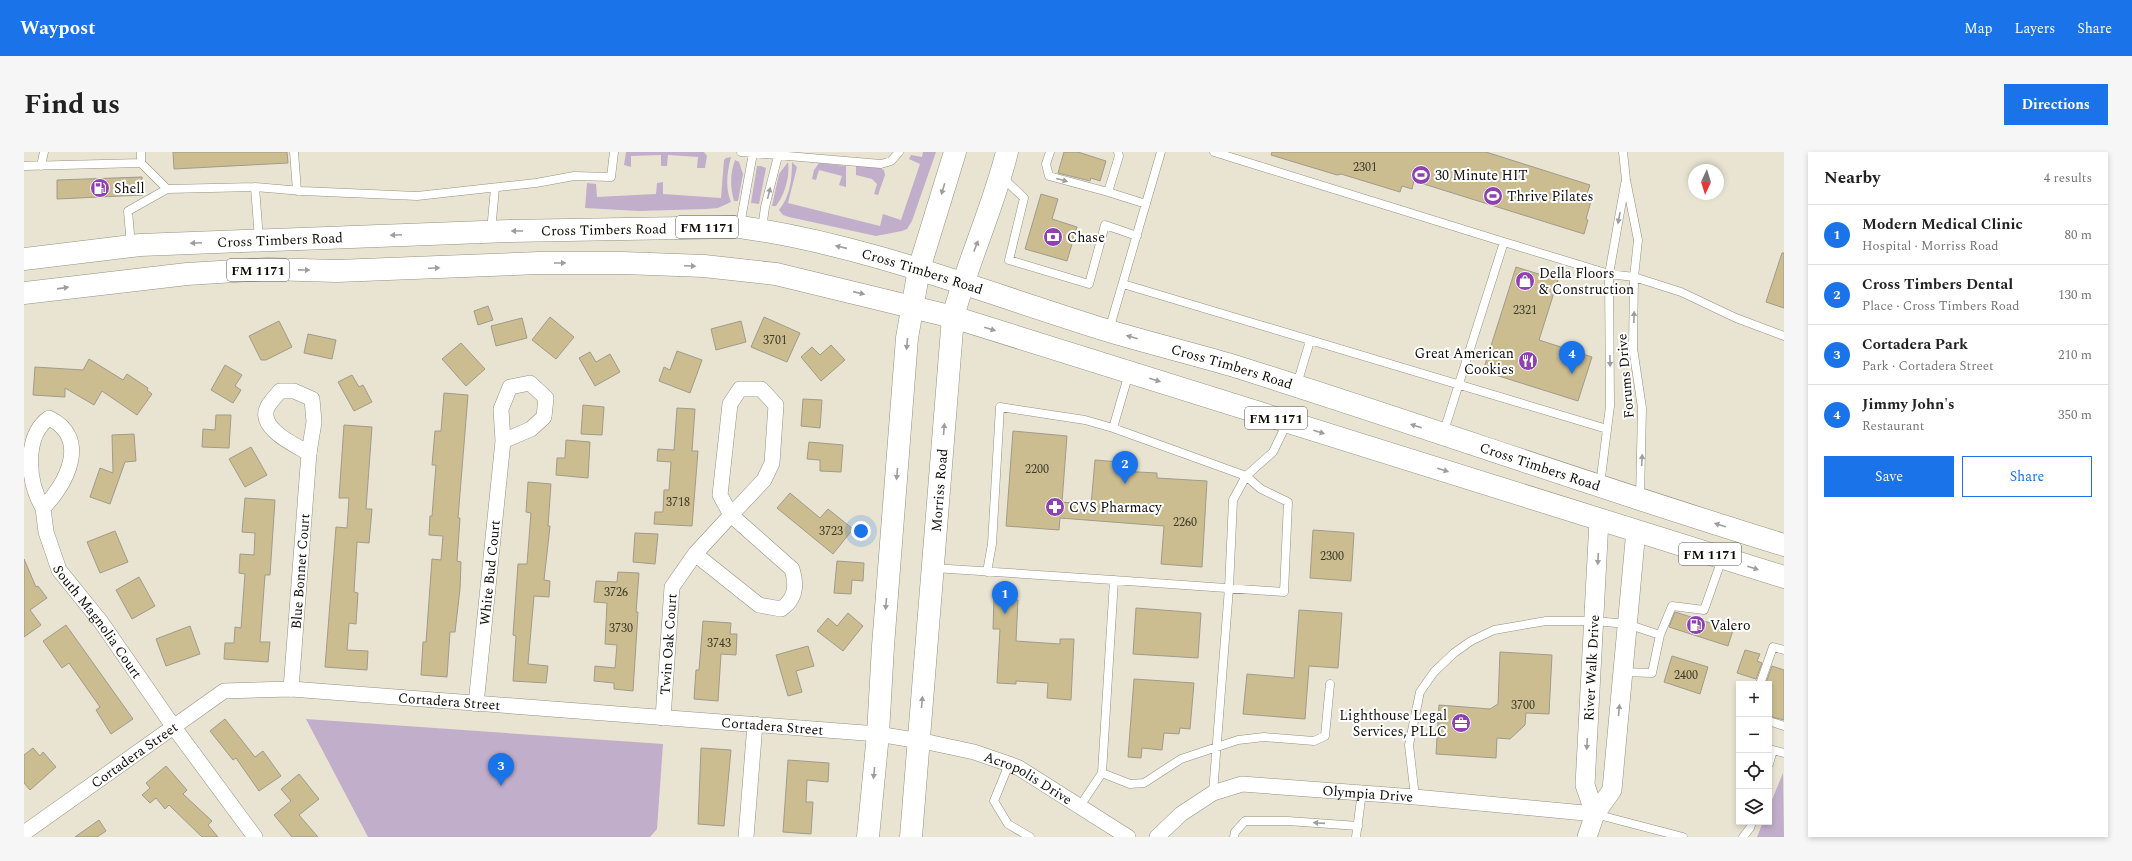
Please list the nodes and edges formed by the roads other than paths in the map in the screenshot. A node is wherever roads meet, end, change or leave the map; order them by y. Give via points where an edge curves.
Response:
1 (44, 152) edge
2 (141, 152) edge
3 (294, 152) edge
4 (614, 152) edge
5 (741, 152) edge
6 (899, 152) edge
7 (955, 152) edge
8 (1007, 152) edge
9 (1050, 152) edge
10 (1118, 152) edge
11 (1161, 152) edge
12 (1214, 152) edge
13 (1623, 152) edge
14 (753, 153) junction
15 (778, 156) junction
16 (141, 164) junction
17 (24, 166) edge
18 (41, 166) junction
19 (1001, 176) junction
20 (1626, 180) junction
21 (255, 187) junction
22 (495, 188) junction
23 (167, 189) junction
24 (297, 191) junction
25 (1108, 192) junction
26 (1146, 204) junction
27 (740, 227) junction
28 (762, 230) junction
29 (491, 231) junction
30 (1136, 236) junction
31 (259, 240) junction
32 (1504, 242) junction
33 (131, 246) junction
34 (24, 259) edge
35 (493, 266) junction
36 (919, 269) junction
37 (187, 274) junction
38 (1609, 274) junction
39 (1634, 277) junction
40 (962, 283) junction
41 (1122, 284) junction
42 (24, 293) edge
43 (914, 306) junction
44 (953, 317) junction
45 (1109, 331) junction
46 (1784, 336) edge
47 (1310, 341) junction
48 (1129, 372) junction
49 (1458, 385) junction
50 (1296, 387) junction
51 (1287, 422) junction
52 (1113, 428) junction
53 (1607, 430) junction
54 (1443, 435) junction
55 (503, 442) dead end
56 (309, 453) dead end
57 (1246, 476) junction
58 (1600, 486) junction
59 (1640, 499) junction
60 (43, 508) junction
61 (731, 514) junction
62 (1600, 520) junction
63 (1636, 530) junction
64 (1784, 545) edge
65 (695, 554) junction
66 (1723, 558) junction
67 (933, 568) junction
68 (987, 572) junction
69 (1784, 577) edge
70 (1114, 580) junction
71 (1229, 588) junction
72 (1594, 621) junction
73 (1627, 624) junction
74 (1660, 635) junction
75 (1784, 650) edge
76 (1623, 672) junction
77 (1761, 681) edge
78 (1330, 684) dead end
79 (291, 689) junction
80 (476, 704) junction
81 (663, 718) junction
82 (1772, 722) edge
83 (756, 724) junction
84 (174, 726) junction
85 (1784, 726) edge
86 (878, 734) junction
87 (919, 741) junction
88 (1217, 747) junction
89 (1772, 749) edge
90 (1784, 753) edge
91 (1009, 764) junction
92 (1102, 773) junction
93 (1213, 792) junction
94 (1362, 792) junction
95 (1415, 797) junction
96 (1080, 806) junction
97 (1595, 814) junction
98 (1751, 825) edge
99 (1358, 826) junction
100 (24, 833) edge
101 (255, 837) edge
102 (746, 837) edge
103 (868, 837) edge
104 (911, 837) edge
105 (1030, 837) edge
106 (1128, 837) edge
107 (1157, 837) edge
108 (1234, 837) edge
109 (1356, 837) edge
110 (1587, 837) edge
111 (1683, 837) edge
112 (1743, 837) edge

1 - 18 lane
2 - 16 lane
3 - 24 lane
4 - 22 lane via 611,177 574,176
5 - 14 lane
6 - 15 lane via 891,161 881,164
7 -> 36 main road
8 - 19 main road, Morriss Road
9 -> 25 lane via 1046,164 1049,176
10 - 25 lane
11 - 26 lane
12 - 32 lane
13 - 20 lane, Forums Drive
14 - 15 lane
14 - 27 lane
28 -> 15 lane
16 - 18 lane
16 - 23 lane
17 - 18 lane
19 - 30 lane via 1024,198 1009,260 1089,284 1105,225
40 -> 19 main road, Morriss Road
20 -> 38 lane, Forums Drive
20 - 39 lane, Forums Drive via 1638,240
21 - 23 lane
21 - 24 lane
21 - 31 lane
22 - 24 lane via 417,196
22 - 29 lane
23 - 33 lane via 128,211
25 - 26 lane
26 - 30 lane
27 - 28 main road, Cross Timbers Road / FM 1171
27 -> 29 main road, Cross Timbers Road / FM 1171
36 -> 28 main road, Cross Timbers Road / FM 1171 via 843,247
29 -> 31 main road, Cross Timbers Road / FM 1171
29 - 35 main road
30 - 41 lane
31 -> 33 main road, Cross Timbers Road / FM 1171
31 - 37 main road via 264,250 259,256 212,265
32 - 38 lane
32 - 49 lane
33 - 34 main road, Cross Timbers Road / FM 1171
37 -> 35 main road, Cross Timbers Road / FM 1171
35 -> 43 main road, Cross Timbers Road / FM 1171 via 623,263 704,266 776,274
36 - 40 main road, Cross Timbers Road / FM 1171
36 - 43 main road
42 -> 37 main road, Cross Timbers Road / FM 1171
38 - 39 lane
38 -> 53 lane, Forums Drive via 1610,406
39 - 46 lane via 1681,292 1736,318
59 -> 39 lane, Forums Drive via 1642,408 1634,348
40 - 44 main road, Morriss Road
40 - 45 main road, Cross Timbers Road / FM 1171
41 - 45 lane
41 - 47 lane
43 - 44 main road, Cross Timbers Road / FM 1171
43 -> 86 main road via 907,338
44 -> 48 main road, Cross Timbers Road / FM 1171
67 -> 44 main road, Morriss Road
50 -> 45 main road, Cross Timbers Road / FM 1171
47 - 49 lane
47 - 50 lane
48 -> 51 main road, Cross Timbers Road / FM 1171
48 - 52 lane
49 - 53 lane
49 - 54 lane
54 -> 50 main road, Cross Timbers Road / FM 1171
51 - 57 lane via 1273,452
51 -> 62 main road, Cross Timbers Road / FM 1171
52 - 57 lane
52 - 68 lane via 1085,420 1000,407 992,544
53 - 58 lane, Forums Drive
54 - 58 main road, Cross Timbers Road / FM 1171
55 - 80 street, White Bud Court
56 - 79 street, Blue Bonnet Court
57 - 71 lane via 1233,500
57 - 71 lane via 1261,489 1288,502 1284,592
58 - 59 main road, Cross Timbers Road / FM 1171
58 - 62 main road
59 - 63 main road
64 -> 59 main road, Cross Timbers Road / FM 1171
60 - 60 street, South Magnolia Court via 35,495 27,463 27,447 28,439 34,431 49,418 66,432 73,457 52,498
60 - 84 street, South Magnolia Court via 46,532 59,570 101,622
61 - 61 street, Twin Oak Court via 764,480 772,463 776,405 761,389 740,389 730,404 720,495
61 - 65 street, Twin Oak Court
61 - 65 street, Twin Oak Court via 792,569 795,593 786,605 781,609 759,605
62 - 63 main road, Cross Timbers Road / FM 1171
62 -> 72 street, River Walk Drive
63 - 66 main road, Cross Timbers Road / FM 1171
63 - 73 street, River Walk Drive
65 - 81 street, Twin Oak Court via 672,587
66 -> 69 main road, Cross Timbers Road / FM 1171
66 - 74 lane via 1704,610 1672,606
67 - 68 lane
87 -> 67 main road, Morriss Road
68 - 70 lane
70 - 71 lane
70 - 92 lane
71 - 88 lane
72 - 73 lane
72 - 95 lane via 1546,621 1494,630 1471,641 1434,672 1420,692 1408,745
72 -> 97 street, River Walk Drive via 1585,785
73 - 74 lane
73 - 76 street, River Walk Drive
74 - 76 lane via 1652,674
75 - 77 lane via 1773,646
97 -> 76 street, River Walk Drive via 1612,790
78 - 88 lane via 1325,736 1314,741 1264,737 1238,740
79 - 80 street, Cortadera Street
79 - 84 street, Cortadera Street via 224,691
80 - 81 street, Cortadera Street
81 - 83 street, Cortadera Street
82 - 85 lane
83 - 86 street, Cortadera Street
83 - 102 street
84 - 100 street, Cortadera Street
84 - 101 street, South Magnolia Court
86 - 87 street, Cortadera Street
86 -> 103 main road
87 - 91 street, Acropolis Drive via 974,752
87 - 104 main road, Morriss Road
88 - 92 lane via 1180,759 1144,784 1130,784
88 - 93 lane
89 - 90 lane
91 - 96 street, Acropolis Drive
91 - 105 lane via 994,801 1008,824
92 - 96 lane
93 - 94 street, Olympia Drive via 1242,784
93 - 107 street, Olympia Drive via 1181,814
94 - 95 street, Olympia Drive
94 - 99 lane
95 - 97 street, Olympia Drive
96 - 106 street, Acropolis Drive
97 - 110 street, River Walk Drive
97 - 111 lane
98 - 112 lane
99 -> 108 lane via 1245,821 1235,832
99 - 109 lane

